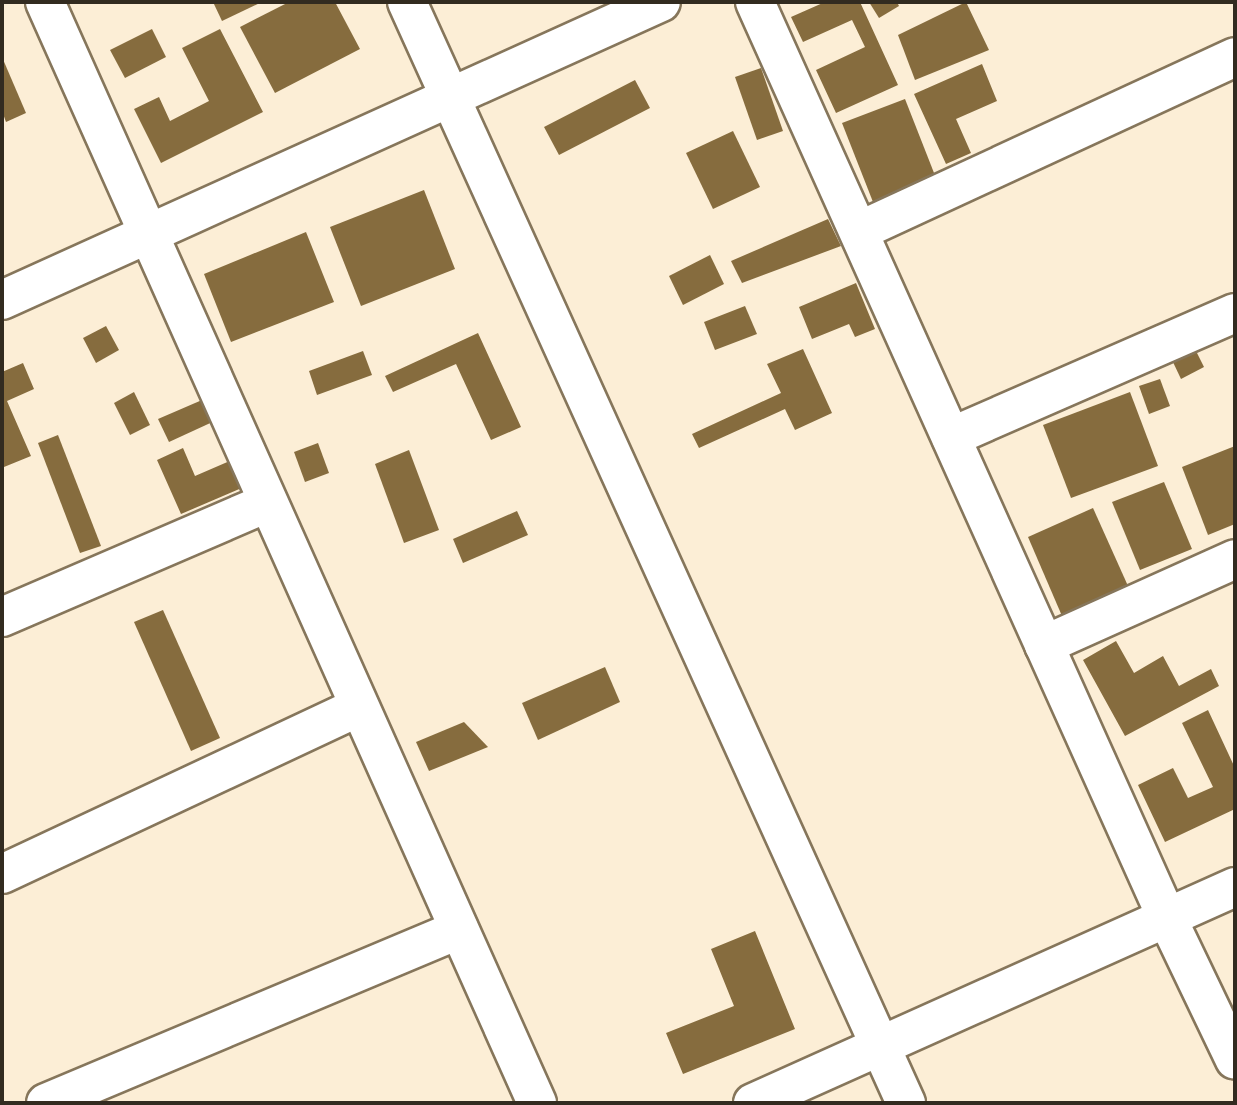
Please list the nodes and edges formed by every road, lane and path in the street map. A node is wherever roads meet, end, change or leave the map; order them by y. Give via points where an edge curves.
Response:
1 (45, 2) edge
2 (407, 2) edge
3 (661, 2) edge
4 (755, 2) edge
5 (1235, 57) edge
6 (450, 97) junction
7 (859, 231) junction
8 (146, 235) junction
9 (2, 300) edge
10 (1235, 313) edge
11 (951, 437) junction
12 (267, 503) junction
13 (1235, 559) edge
14 (2, 617) edge
15 (1044, 645) junction
16 (358, 707) junction
17 (2, 874) edge
18 (1235, 887) edge
19 (1167, 918) junction
20 (459, 929) junction
21 (879, 1046) junction
22 (1235, 1060) edge
23 (46, 1103) edge
24 (537, 1103) edge
25 (753, 1103) edge
26 (906, 1103) edge

1 - 8 street
2 - 6 street
3 - 6 street
4 - 7 street
5 - 7 street
6 - 8 street
6 - 21 street
7 - 11 street
8 - 9 street
8 - 12 street
10 - 11 street
11 - 15 street
12 - 14 street
12 - 16 street
13 - 15 street
15 - 19 street
16 - 17 street
16 - 20 street
18 - 19 street
19 - 21 street
19 - 22 street
20 - 23 street
20 - 24 street
21 - 25 street
21 - 26 street

